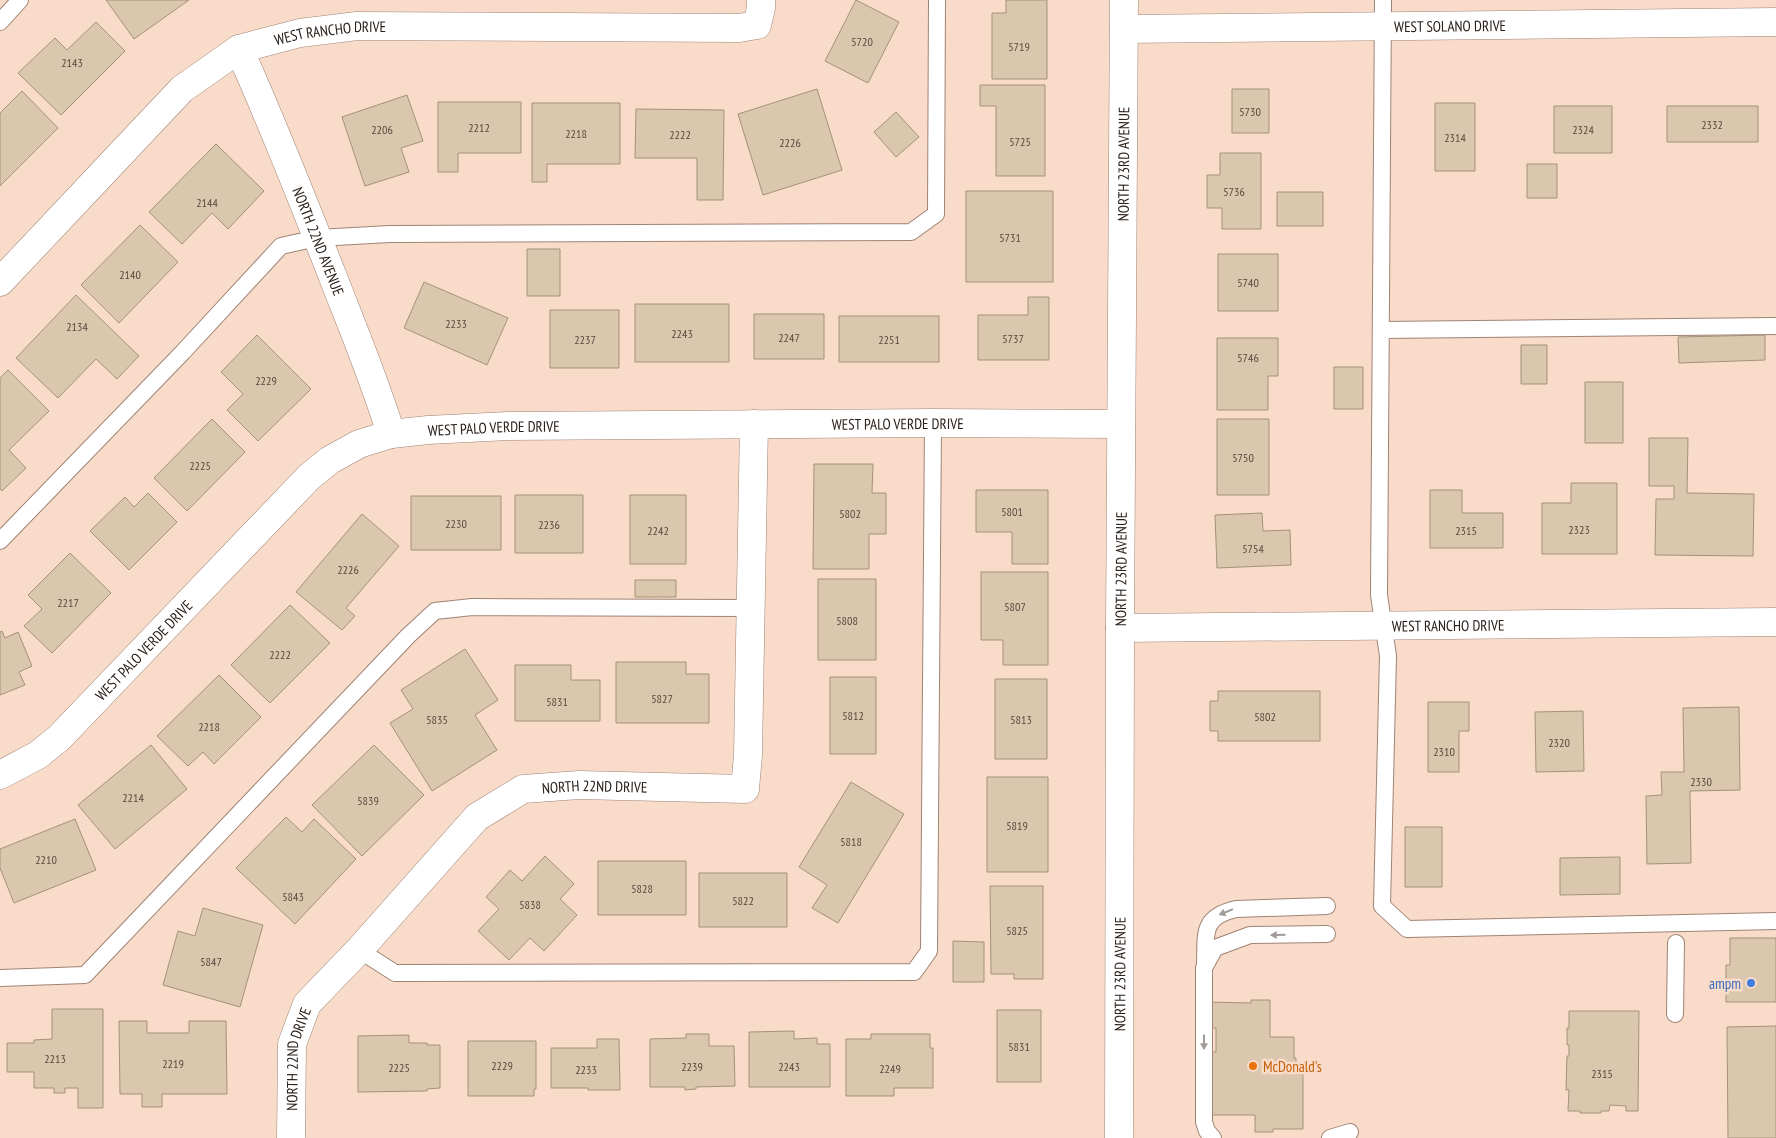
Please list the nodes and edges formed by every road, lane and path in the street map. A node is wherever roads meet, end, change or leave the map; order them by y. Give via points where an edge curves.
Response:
1 (20, 0) edge
2 (937, 0) edge
3 (1124, 0) edge
4 (759, 12) edge
5 (1383, 13) edge
6 (0, 22) edge
7 (1776, 22) edge
8 (1124, 29) junction
9 (239, 49) junction
10 (317, 238) junction
11 (0, 282) edge
12 (1776, 326) edge
13 (1381, 330) junction
14 (933, 423) junction
15 (754, 424) junction
16 (1121, 424) junction
17 (391, 434) junction
18 (0, 541) edge
19 (750, 608) junction
20 (1776, 622) edge
21 (1384, 626) junction
22 (1120, 628) junction
23 (0, 775) edge
24 (1326, 906) dead end
25 (1776, 921) edge
26 (1327, 934) dead end
27 (1676, 943) dead end
28 (359, 950) junction
29 (1204, 968) junction
30 (0, 978) edge
31 (1675, 1014) dead end
32 (1350, 1132) dead end
33 (291, 1138) edge
34 (1119, 1138) edge
35 (1213, 1138) edge
36 (1330, 1138) edge

1 - 6 lane
2 - 10 lane via 936,214 911,232 390,234
3 - 8 street, NORTH 23RD AVENUE
4 - 9 street, WEST RANCHO DRIVE via 739,28 356,26 300,33
5 - 7 street, WEST SOLANO DRIVE
5 - 8 street, WEST SOLANO DRIVE
5 - 13 lane
8 - 16 street, NORTH 23RD AVENUE
9 - 10 street, NORTH 22ND AVENUE
9 - 11 street, WEST RANCHO DRIVE via 182,89
10 - 17 street, NORTH 22ND AVENUE via 382,403
10 - 18 lane via 281,246
12 - 13 lane
13 - 21 lane via 1379,595
14 - 15 street, WEST PALO VERDE DRIVE
14 - 16 street, WEST PALO VERDE DRIVE
14 - 28 lane via 929,951 914,972 395,973
15 - 17 street, WEST PALO VERDE DRIVE via 508,426
15 - 19 street, NORTH 22ND DRIVE
16 - 22 street, NORTH 23RD AVENUE
17 - 23 street, WEST PALO VERDE DRIVE via 359,444 330,460 309,477 59,738 38,755
19 - 28 street, NORTH 22ND DRIVE via 748,755 744,789 579,785 523,789 478,817
19 - 30 lane via 472,607 435,611 85,975
20 - 21 street, WEST RANCHO DRIVE
21 - 22 street, WEST RANCHO DRIVE
21 - 25 lane via 1388,656 1382,906 1408,929
22 - 34 street, NORTH 23RD AVENUE
24 -> 29 lane via 1223,912 1211,921 1206,932
26 -> 29 lane via 1250,936 1215,948
27 - 31 lane
28 - 33 street, NORTH 22ND DRIVE via 307,1004 292,1044
29 -> 35 lane via 1204,1122
32 - 36 lane

